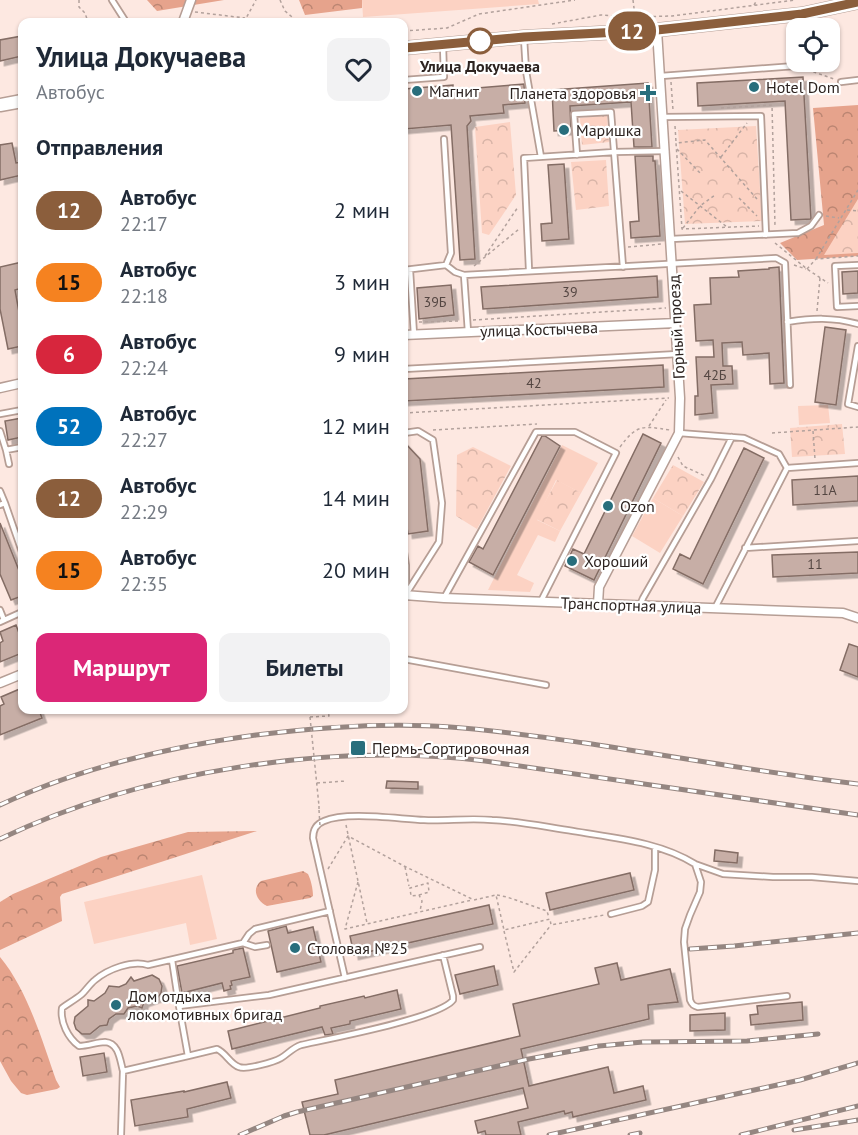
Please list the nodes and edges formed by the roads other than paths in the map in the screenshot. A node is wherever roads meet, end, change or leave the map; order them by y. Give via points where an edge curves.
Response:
1 (112, 0) edge
2 (192, 0) edge
3 (858, 2) edge
4 (123, 18) edge
5 (184, 18) edge
6 (657, 30) junction
7 (524, 37) junction
8 (443, 44) junction
9 (408, 48) edge
10 (786, 67) edge
11 (661, 76) junction
12 (408, 80) edge
13 (858, 80) edge
14 (842, 82) road end
15 (18, 102) edge
16 (0, 105) edge
17 (663, 117) junction
18 (444, 139) dead end
19 (666, 151) junction
20 (614, 152) junction
21 (577, 155) junction
22 (541, 157) junction
23 (819, 215) road end
24 (766, 235) junction
25 (671, 241) junction
26 (446, 264) junction
27 (673, 264) junction
28 (858, 265) edge
29 (623, 267) junction
30 (410, 270) joint
31 (529, 270) junction
32 (464, 275) junction
33 (858, 306) edge
34 (787, 322) junction
35 (675, 323) junction
36 (858, 324) edge
37 (468, 332) junction
38 (408, 335) edge
39 (414, 335) junction
40 (858, 346) edge
41 (678, 354) junction
42 (408, 369) edge
43 (18, 384) edge
44 (790, 385) dead end
45 (0, 388) edge
46 (858, 407) edge
47 (18, 411) edge
48 (0, 414) edge
49 (0, 432) edge
50 (408, 432) edge
51 (679, 433) junction
52 (732, 437) junction
53 (18, 448) edge
54 (6, 450) junction
55 (858, 463) edge
56 (9, 464) dead end
57 (787, 468) junction
58 (0, 491) edge
59 (2, 504) edge
60 (858, 541) edge
61 (18, 542) edge
62 (746, 548) junction
63 (408, 590) edge
64 (408, 595) edge
65 (444, 598) junction
66 (541, 602) junction
67 (598, 604) junction
68 (640, 605) junction
69 (715, 608) junction
70 (0, 610) edge
71 (18, 614) edge
72 (858, 618) edge
73 (2, 621) edge
74 (408, 660) edge
75 (18, 676) edge
76 (0, 683) edge
77 (546, 685) dead end
78 (655, 848) junction
79 (695, 864) junction
80 (858, 881) edge
81 (330, 911) junction
82 (611, 914) road end
83 (243, 943) junction
84 (267, 945) dead end
85 (480, 947) dead end
86 (443, 955) junction
87 (172, 960) junction
88 (345, 978) junction
89 (787, 996) dead end
90 (179, 1006) junction
91 (188, 1056) junction
92 (123, 1071) junction
93 (122, 1135) edge

1 - 4 lane
2 - 5 street
3 - 6 main road via 802,14
6 - 7 main road
6 - 11 street, Горный проезд
7 - 8 main road
7 - 22 lane
8 - 9 main road
8 - 12 lane via 444,77
10 - 11 lane
11 - 17 street, Горный проезд
13 - 14 lane
15 - 16 main road
17 - 19 street, Горный проезд
17 - 24 lane via 761,116
18 - 26 lane via 451,253
19 - 20 lane
19 - 25 street, Горный проезд
20 - 21 lane
20 - 21 lane via 611,112 574,114
20 - 29 lane
21 - 22 lane
22 - 31 lane via 524,158
23 - 24 lane via 811,226 798,233
24 - 25 lane
25 - 27 street, Горный проезд
26 - 30 lane
26 - 32 lane
27 - 29 lane
27 - 34 lane via 776,258 785,263
27 - 35 street, Горный проезд
28 - 33 lane via 835,266 837,307
29 - 31 lane
30 - 39 lane
31 - 32 lane
32 - 37 lane
34 - 36 lane via 816,318
34 - 44 lane
35 - 37 street, улица Костычева
35 - 41 street, Горный проезд
37 - 39 street, улица Костычева
38 - 39 street, улица Костычева
40 - 46 lane via 848,404
41 - 42 lane
41 - 51 street, Горный проезд
43 - 45 street
47 - 48 lane
49 - 54 lane
50 - 63 lane via 418,431 433,440 442,502 439,542
51 - 52 lane
51 - 67 street, Горный проезд via 598,587
52 - 57 lane via 744,438 779,454
52 - 68 lane
53 - 54 lane
54 - 56 lane
55 - 57 lane
57 - 62 lane
58 - 59 lane
59 - 61 lane
60 - 62 lane
62 - 69 lane
64 - 65 street, Транспортная улица
65 - 66 street, Транспортная улица
65 - 66 lane via 536,432 575,432 616,453
66 - 67 street, Транспортная улица
67 - 68 street, Транспортная улица
68 - 69 street, Транспортная улица
69 - 72 street, Транспортная улица via 843,613
70 - 73 lane
71 - 73 lane
74 - 77 lane
75 - 76 street
78 - 79 lane
78 - 81 lane via 512,821 348,816 323,821 313,831
78 - 82 lane via 648,902
79 - 80 lane via 723,874
79 - 89 lane via 700,892 685,929 684,942 692,1004 698,1007
81 - 83 lane via 255,929
81 - 88 lane
83 - 84 lane
83 - 87 lane
85 - 86 lane
86 - 88 lane
86 - 91 lane via 453,996 447,1007 410,1020 301,1045 279,1060 248,1067 237,1066 217,1049
87 - 90 lane
87 - 92 lane via 110,971 62,1008 65,1026 74,1042 79,1046 106,1042 112,1045 117,1049
88 - 90 lane via 270,995
90 - 91 lane
91 - 92 lane
92 - 93 lane

